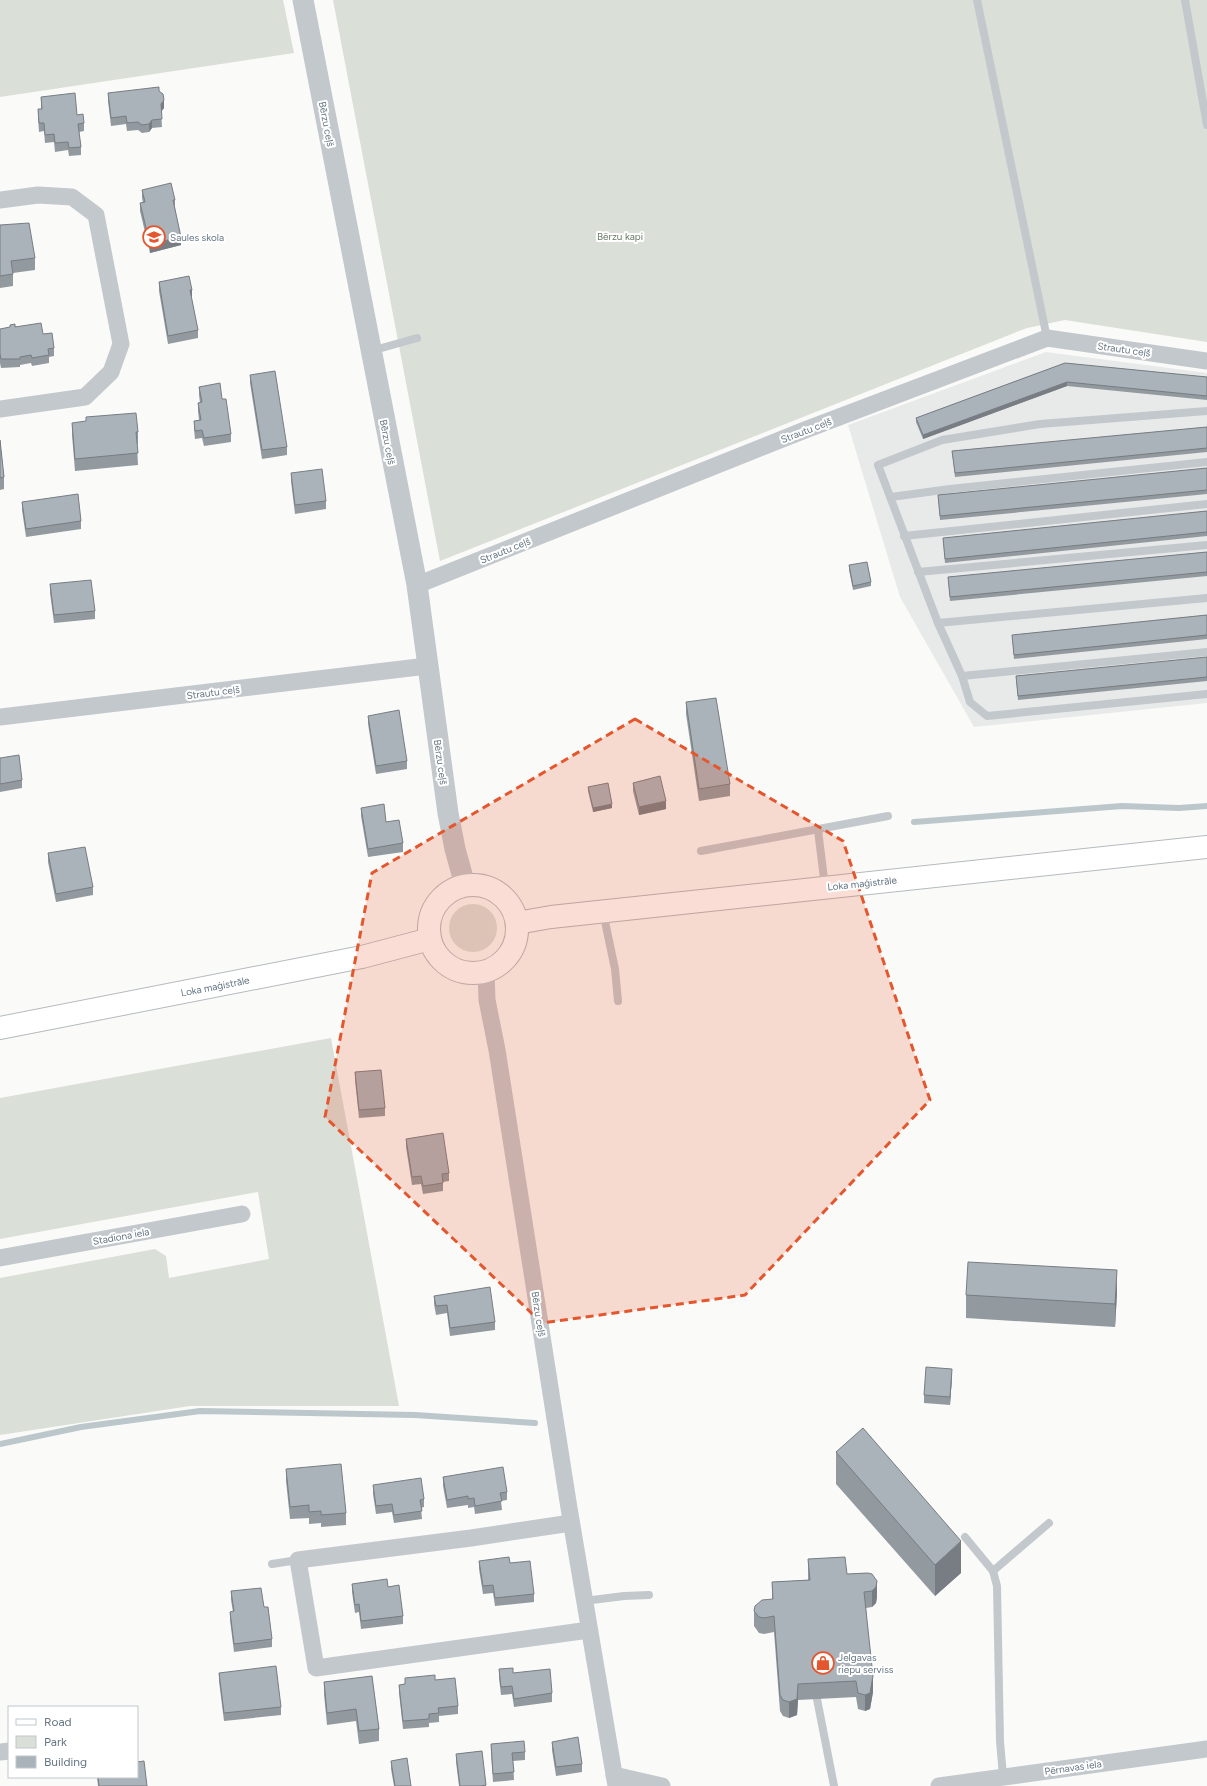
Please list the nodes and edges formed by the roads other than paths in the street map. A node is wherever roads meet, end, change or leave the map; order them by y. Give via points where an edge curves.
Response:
1 (303, 0) edge
2 (978, 0) edge
3 (1185, 0) edge
4 (1207, 125) edge
5 (0, 200) edge
6 (417, 338) dead end
7 (1047, 338) junction
8 (370, 351) junction
9 (1207, 361) edge
10 (0, 409) edge
11 (1207, 411) edge
12 (1207, 462) edge
13 (891, 497) junction
14 (1207, 504) edge
15 (904, 536) junction
16 (1207, 545) edge
17 (918, 572) junction
18 (416, 585) junction
19 (1207, 598) edge
20 (938, 623) junction
21 (1207, 652) edge
22 (427, 666) junction
23 (962, 676) junction
24 (1207, 694) edge
25 (0, 717) edge
26 (888, 816) dead end
27 (818, 830) junction
28 (1207, 847) edge
29 (701, 851) dead end
30 (466, 885) junction
31 (825, 887) junction
32 (603, 911) junction
33 (517, 923) junction
34 (430, 940) junction
35 (486, 971) junction
36 (618, 1001) dead end
37 (0, 1028) edge
38 (242, 1214) dead end
39 (0, 1258) edge
40 (571, 1523) junction
41 (1049, 1523) dead end
42 (965, 1537) dead end
43 (298, 1560) junction
44 (272, 1564) dead end
45 (992, 1571) junction
46 (649, 1595) dead end
47 (584, 1601) junction
48 (589, 1630) junction
49 (817, 1699) edge
50 (1207, 1749) edge
51 (1003, 1776) junction
52 (615, 1781) edge
53 (662, 1786) edge
54 (834, 1786) edge
55 (939, 1786) edge

1 - 8 street, Bērzu ceļš
2 - 7 lane
3 - 4 lane
5 - 10 street via 38,195 72,197 96,215 121,344 112,372 85,397
6 - 8 lane
7 - 9 street, Strautu ceļš
7 - 18 street, Strautu ceļš via 805,430
8 - 18 street, Bērzu ceļš
11 - 13 lane via 1040,424 942,440 878,465
12 - 13 lane
13 - 15 lane
14 - 15 lane
15 - 17 lane
16 - 17 lane
17 - 20 lane
18 - 22 street, Bērzu ceļš
19 - 20 lane
20 - 23 lane
21 - 23 lane
22 - 25 street, Strautu ceļš
22 - 30 street, Bērzu ceļš via 455,850
23 - 24 lane via 970,702 987,716
26 - 27 lane
27 - 29 lane
27 - 31 lane
28 - 31 main road, Loka maģistrāle
30 - 33 main road via 480,884 504,898 512,909
30 - 34 main road via 452,890 440,899 432,911 429,925
31 - 32 main road, Loka maģistrāle
32 - 33 main road, Loka maģistrāle
32 - 36 lane via 615,969
33 - 35 main road via 516,938 510,952 500,964
34 - 35 main road via 445,964 472,973
34 - 37 main road, Loka maģistrāle via 362,957
35 - 40 street, Bērzu ceļš via 487,1000 498,1050
38 - 39 street, Stadiona iela
40 - 43 street
40 - 47 street, Bērzu ceļš
41 - 45 lane
42 - 45 lane
43 - 44 lane
43 - 48 street via 316,1668
45 - 51 lane via 997,1586
46 - 47 lane
47 - 48 street, Bērzu ceļš
48 - 52 street, Bērzu ceļš
49 - 54 lane
50 - 51 street, Pērnavas iela
51 - 55 street, Pērnavas iela
52 - 53 street

